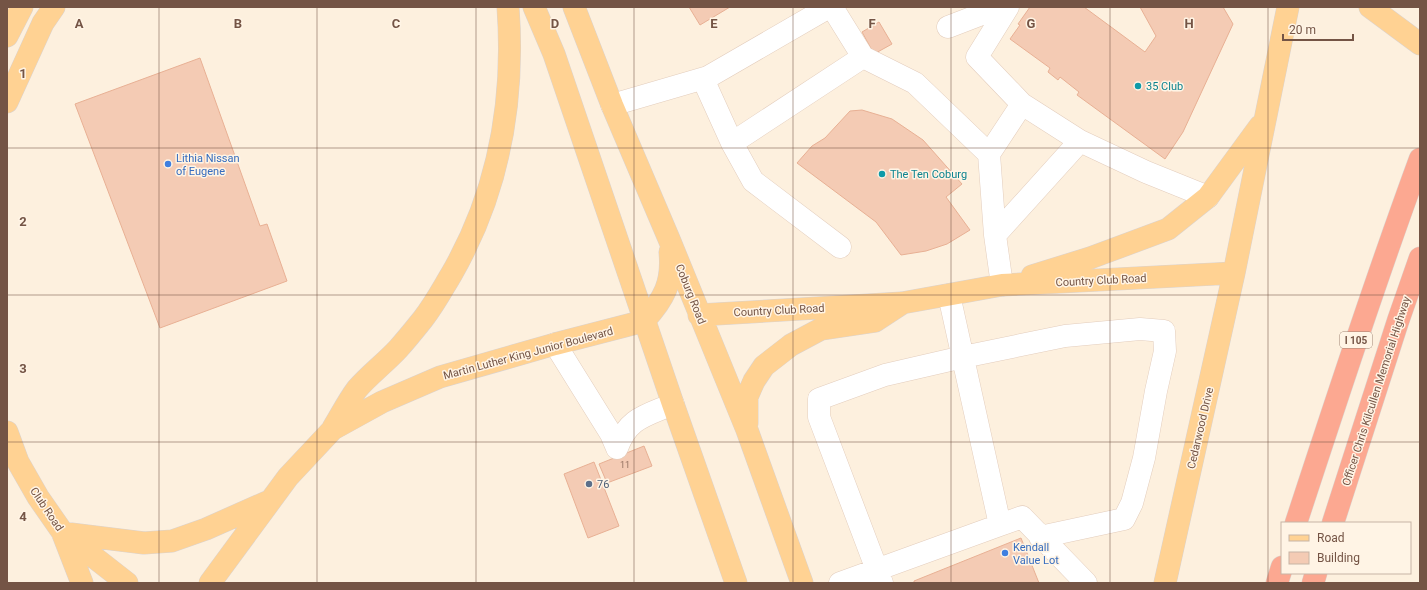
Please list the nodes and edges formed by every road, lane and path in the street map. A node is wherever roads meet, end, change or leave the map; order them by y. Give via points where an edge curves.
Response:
1 (22, 7) edge
2 (54, 7) edge
3 (508, 7) edge
4 (534, 7) edge
5 (574, 7) edge
6 (829, 7) edge
7 (832, 7) edge
8 (1000, 7) edge
9 (1008, 7) edge
10 (1288, 7) edge
11 (1370, 7) edge
12 (948, 26) dead end
13 (7, 36) edge
14 (1420, 44) edge
15 (863, 57) junction
16 (703, 79) junction
17 (7, 102) edge
18 (612, 104) junction
19 (1022, 104) junction
20 (1264, 120) junction
21 (1080, 141) junction
22 (732, 143) junction
23 (989, 154) junction
24 (1420, 159) edge
25 (1208, 197) junction
26 (995, 235) junction
27 (669, 239) junction
28 (840, 247) dead end
29 (1420, 258) edge
30 (1234, 273) junction
31 (1002, 285) junction
32 (949, 295) junction
33 (902, 303) junction
34 (699, 315) junction
35 (644, 321) junction
36 (555, 344) junction
37 (963, 357) junction
38 (673, 404) junction
39 (333, 429) junction
40 (747, 430) junction
41 (7, 432) edge
42 (268, 502) junction
43 (1296, 522) edge
44 (1333, 522) edge
45 (1000, 525) junction
46 (63, 533) junction
47 (1040, 537) junction
48 (1281, 570) edge
49 (880, 576) edge
50 (82, 583) edge
51 (127, 583) edge
52 (210, 583) edge
53 (736, 583) edge
54 (802, 583) edge
55 (840, 583) edge
56 (1086, 583) edge
57 (1165, 583) edge
58 (1277, 583) edge

1 - 13 main road
2 - 17 main road via 42,23
3 - 39 main road via 510,50 505,125 484,205 470,239 441,293 424,318 399,348 357,390
4 - 35 main road via 554,54
5 - 18 main road, Coburg Road
6 - 16 lane
7 - 15 lane
8 - 12 lane
9 - 19 lane via 977,57
10 - 20 main road
11 - 14 main road
15 - 22 lane
15 - 23 lane via 915,83
16 - 18 lane
16 - 22 lane
18 - 27 main road, Coburg Road
19 - 21 lane
19 - 23 lane
20 - 25 main road
20 - 30 main road
21 - 25 lane
21 - 26 lane
22 - 28 lane via 753,181
23 - 26 lane
24 - 43 highway, I 105
25 - 31 main road via 1168,228 1090,258
26 - 31 lane
27 - 34 main road, Coburg Road
27 - 35 main road via 671,267 668,284 662,301
29 - 44 highway, Officer Chris Kilcullen Memorial Highway / I 105
30 - 31 main road, Country Club Road
30 - 57 main road, Cedarwood Drive
31 - 32 main road, Country Club Road
32 - 33 main road, Country Club Road
32 - 37 lane
33 - 34 main road, Country Club Road
33 - 40 main road via 875,321 821,329 790,345 764,366 747,397
34 - 40 main road, Coburg Road
35 - 36 main road, Martin Luther King Junior Boulevard
35 - 38 main road
36 - 38 lane via 611,434 616,448 621,436 636,420
36 - 39 main road, Martin Luther King Junior Boulevard via 440,377 382,402
37 - 45 lane
37 - 47 lane via 1065,336 1140,329 1164,331 1165,351 1144,458 1132,503 1124,519
37 - 49 lane via 885,375 819,400 819,417
38 - 53 main road
39 - 42 main road, Martin Luther King Junior Boulevard via 297,466
40 - 54 main road, Coburg Road
41 - 46 main road, Club Road via 18,462
42 - 46 main road via 172,541 144,543
42 - 52 main road, Martin Luther King Junior Boulevard
45 - 47 lane via 1022,517
45 - 49 lane
46 - 50 main road
46 - 51 main road, Club Road
47 - 56 lane
48 - 58 highway
49 - 55 lane

